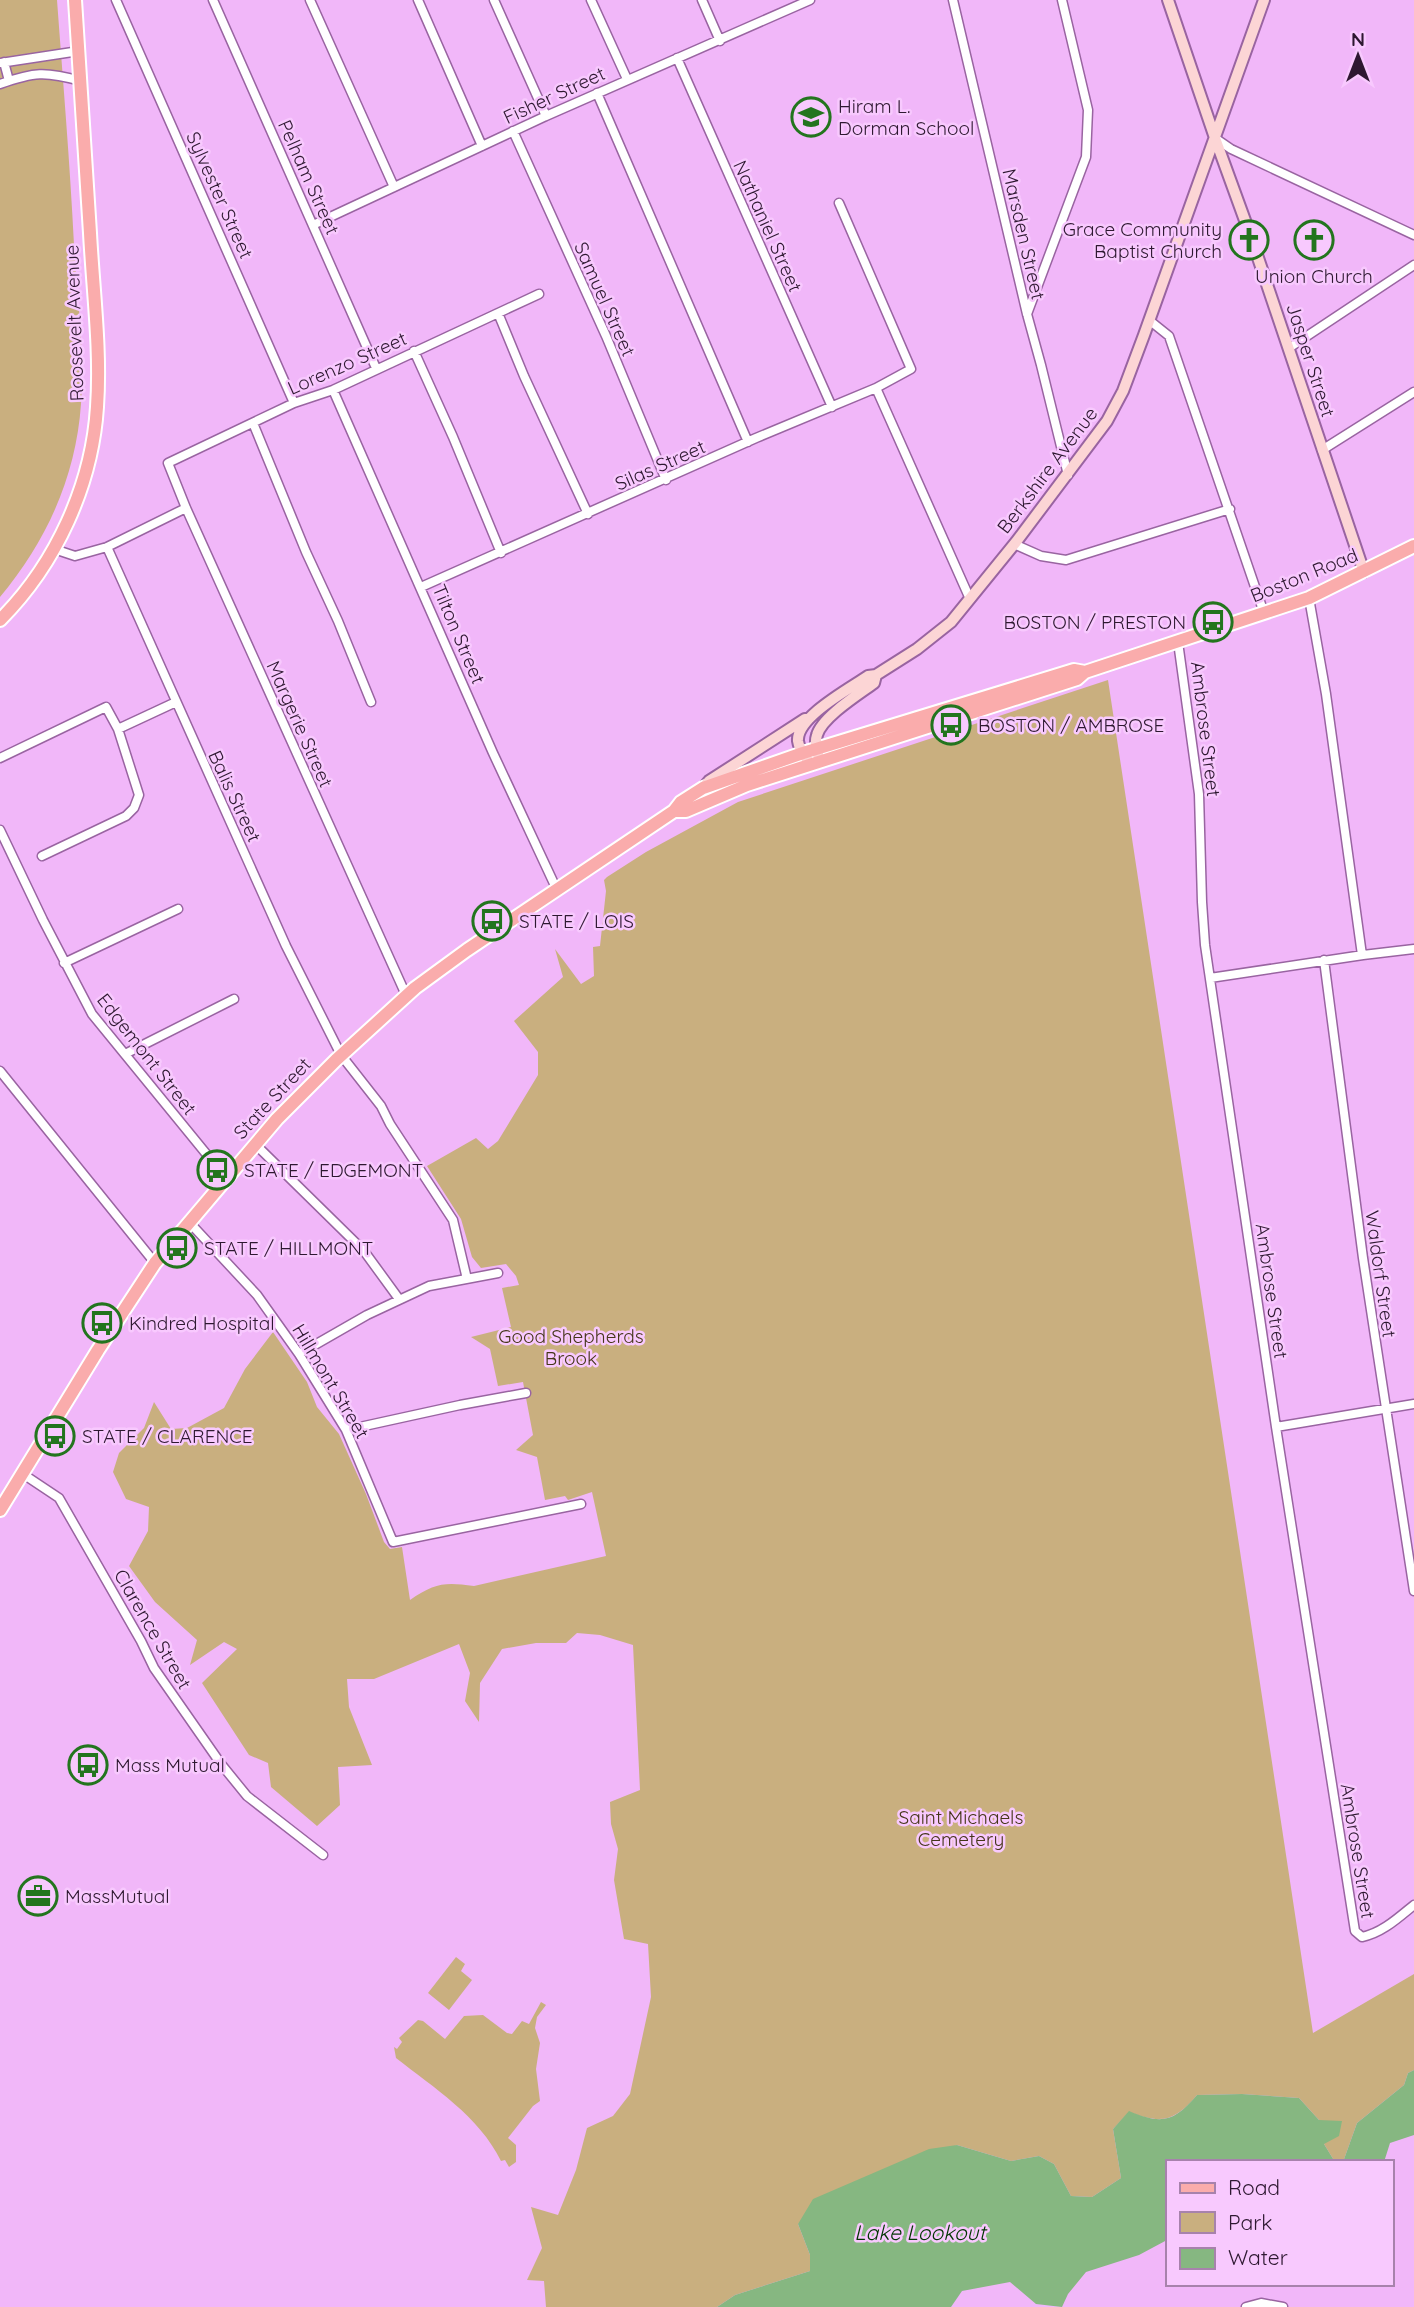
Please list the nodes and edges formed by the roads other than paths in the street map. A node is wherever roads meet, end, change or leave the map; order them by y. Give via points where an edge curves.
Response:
1 (75, 0) edge
2 (116, 0) edge
3 (213, 0) edge
4 (310, 0) edge
5 (418, 0) edge
6 (494, 0) edge
7 (591, 0) edge
8 (702, 0) edge
9 (810, 0) edge
10 (953, 0) edge
11 (1062, 0) edge
12 (1168, 0) edge
13 (1264, 0) edge
14 (720, 41) junction
15 (79, 51) junction
16 (677, 58) junction
17 (2, 62) edge
18 (627, 79) junction
19 (81, 81) junction
20 (4, 83) edge
21 (597, 93) junction
22 (546, 116) junction
23 (513, 131) junction
24 (1215, 138) junction
25 (482, 146) junction
26 (394, 187) junction
27 (839, 203) dead end
28 (313, 225) junction
29 (1414, 236) edge
30 (1414, 265) edge
31 (539, 294) dead end
32 (499, 313) junction
33 (1027, 314) junction
34 (1149, 320) junction
35 (1289, 348) junction
36 (414, 351) junction
37 (376, 368) junction
38 (876, 388) junction
39 (333, 390) junction
40 (1414, 392) edge
41 (294, 403) junction
42 (832, 407) junction
43 (253, 423) junction
44 (748, 442) junction
45 (1322, 450) junction
46 (168, 463) joint
47 (1068, 475) junction
48 (666, 480) junction
49 (186, 508) junction
50 (1230, 509) junction
51 (588, 514) junction
52 (1014, 544) junction
53 (1414, 546) edge
54 (107, 547) junction
55 (54, 548) junction
56 (501, 553) junction
57 (1364, 572) junction
58 (421, 587) junction
59 (1309, 598) junction
60 (970, 599) junction
61 (1264, 613) junction
62 (0, 620) edge
63 (1178, 642) junction
64 (876, 675) junction
65 (176, 702) junction
66 (371, 702) dead end
67 (814, 713) junction
68 (118, 729) junction
69 (803, 753) junction
70 (0, 758) edge
71 (816, 759) junction
72 (703, 788) junction
73 (674, 811) junction
74 (0, 830) edge
75 (42, 856) dead end
76 (557, 890) junction
77 (178, 909) dead end
78 (1414, 949) edge
79 (1362, 955) junction
80 (1324, 960) junction
81 (64, 962) junction
82 (1210, 978) junction
83 (406, 995) junction
84 (234, 999) dead end
85 (125, 1054) junction
86 (341, 1055) junction
87 (0, 1071) edge
88 (254, 1143) junction
89 (226, 1178) junction
90 (189, 1222) junction
91 (155, 1263) junction
92 (498, 1273) dead end
93 (467, 1279) junction
94 (400, 1299) junction
95 (299, 1354) junction
96 (526, 1393) dead end
97 (1414, 1404) edge
98 (1385, 1408) junction
99 (1276, 1426) junction
100 (346, 1430) junction
101 (23, 1474) junction
102 (581, 1504) dead end
103 (0, 1510) edge
104 (1414, 1591) edge
105 (323, 1855) dead end
106 (1414, 1905) edge
107 (1246, 2307) edge
108 (1283, 2307) edge

1 - 15 main road, Roosevelt Avenue
2 - 41 street, Sylvester Street
3 - 28 street, Pelham Street
4 - 26 street
5 - 25 street
6 - 22 street
7 - 18 street
8 - 14 street
9 - 14 street, Fisher Street
10 - 33 street, Marsden Street
11 - 33 street via 1088,110 1086,157
12 - 24 main road, Jasper Street
13 - 24 main road, Berkshire Avenue
14 - 16 street, Fisher Street
15 - 17 street
15 - 19 main road, Roosevelt Avenue
16 - 18 street, Fisher Street
16 - 42 street, Nathaniel Street
17 - 20 street
18 - 21 street, Fisher Street
19 - 20 street via 52,73
19 - 55 main road, Roosevelt Avenue via 98,402 86,470
21 - 22 street, Fisher Street
21 - 44 street
22 - 23 street, Fisher Street
23 - 25 street, Fisher Street
23 - 48 street, Samuel Street
24 - 29 street
24 - 34 main road, Berkshire Avenue
24 - 35 main road, Jasper Street
25 - 26 street, Fisher Street
26 - 28 street, Fisher Street
27 - 38 street, Silas Street via 911,369
28 - 37 street, Pelham Street
30 - 35 street
31 - 32 street, Lorenzo Street
32 - 36 street, Lorenzo Street
32 - 51 street
33 - 47 street, Marsden Street
34 - 47 main road, Berkshire Avenue via 1123,391
34 - 50 street via 1169,336
35 - 45 main road, Jasper Street
36 - 37 street, Lorenzo Street
36 - 56 street
37 - 39 street, Lorenzo Street
38 - 42 street, Silas Street
38 - 60 street
39 - 41 street, Lorenzo Street
39 - 58 street, Tilton Street
40 - 45 street
41 - 43 street, Lorenzo Street
42 - 44 street, Silas Street
43 - 46 street, Lorenzo Street
43 - 66 street
44 - 48 street, Silas Street
45 - 57 main road, Jasper Street
46 - 49 street, Margerie Street
47 - 52 main road, Berkshire Avenue
48 - 51 street, Silas Street
49 - 54 street
49 - 83 street, Margerie Street
50 - 52 street via 1066,561
50 - 61 street
51 - 56 street, Silas Street
52 - 60 main road, Berkshire Avenue
53 - 57 main road, Boston Road
54 - 55 street via 75,556
54 - 65 street, Balis Street
55 - 62 main road, Roosevelt Avenue
56 - 58 street, Silas Street
57 - 59 main road, Boston Road
58 - 76 street, Tilton Street
59 - 61 main road, Boston Road
59 - 79 street
60 - 64 main road, Berkshire Avenue via 940,631
61 - 63 main road, Boston Road
63 - 71 main road, Boston Road via 1085,672 1077,679
63 - 82 street, Ambrose Street via 1199,794 1203,920
64 - 67 main road, Berkshire Avenue
64 - 71 main road, Berkshire Avenue via 874,683 818,731
65 - 68 street
65 - 86 street, Balis Street via 286,946
67 - 69 main road via 798,736
67 - 72 main road, Berkshire Avenue
68 - 70 street via 106,707
68 - 75 street via 139,795 134,808
69 - 71 main road, Boston Road
69 - 72 main road, State Street
71 - 73 main road, State Street via 686,811
72 - 73 main road, State Street
73 - 76 main road, State Street
74 - 81 street, Edgemont Street
76 - 83 main road, State Street
77 - 81 street
78 - 79 street
79 - 80 street
80 - 82 street
80 - 98 street, Waldorf Street
81 - 85 street, Edgemont Street via 92,1014
82 - 99 street, Ambrose Street
83 - 86 main road, State Street
84 - 85 street
85 - 89 street, Edgemont Street
86 - 88 main road, State Street
86 - 93 street, Balis Street via 381,1106 453,1220
87 - 91 street
88 - 89 main road, State Street
88 - 94 street via 363,1251
89 - 90 main road, State Street
90 - 91 main road, State Street
90 - 95 street, Hillmont Street via 257,1295
91 - 101 main road, State Street
92 - 93 street
93 - 94 street via 429,1286
94 - 95 street
95 - 100 street, Hillmont Street
96 - 100 street
97 - 98 street
98 - 99 street
98 - 104 street, Waldorf Street
99 - 106 street, Ambrose Street via 1357,1935 1384,1928
100 - 102 street, Hillmont Street via 393,1542
101 - 103 main road, State Street
101 - 105 street, Clarence Street via 59,1498 154,1668 221,1764 247,1796
107 - 108 street via 1261,2303

